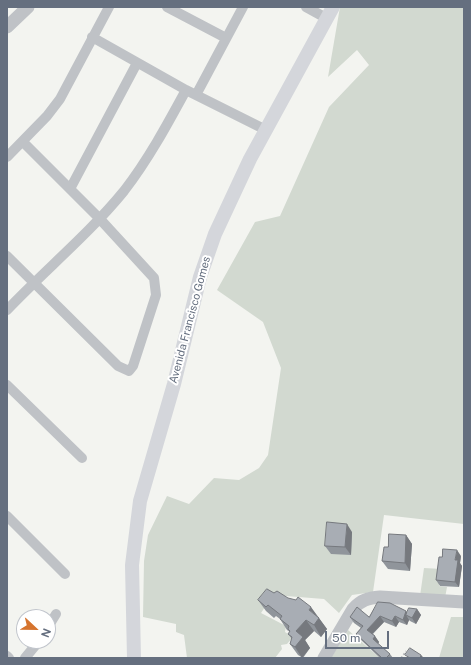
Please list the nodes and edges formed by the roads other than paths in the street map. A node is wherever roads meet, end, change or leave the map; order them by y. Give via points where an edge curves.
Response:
1 (28, 7) edge
2 (109, 7) edge
3 (167, 7) edge
4 (243, 7) edge
5 (306, 7) edge
6 (330, 12) edge
7 (7, 27) edge
8 (92, 37) junction
9 (226, 38) junction
10 (137, 63) junction
11 (186, 90) junction
12 (196, 95) junction
13 (266, 130) junction
14 (23, 142) junction
15 (7, 157) edge
16 (70, 189) junction
17 (99, 218) junction
18 (7, 256) edge
19 (33, 283) junction
20 (7, 310) edge
21 (7, 385) edge
22 (82, 458) dead end
23 (7, 516) edge
24 (65, 574) dead end
25 (464, 602) edge
26 (32, 649) edge
27 (25, 658) edge
28 (134, 658) edge
29 (324, 658) edge

1 - 7 street
2 - 8 street
3 - 9 street
4 - 9 street
5 - 6 street
6 - 13 main road, Avenida Francisco Gomes
8 - 10 street
8 - 14 street via 60,98
9 - 12 street
10 - 11 street
10 - 16 street
11 - 12 street
11 - 17 street via 154,149
12 - 13 street
13 - 28 main road, Avenida Francisco Gomes via 215,234 200,277 174,384 140,501 132,565
14 - 15 street
14 - 16 street
16 - 17 street
17 - 19 street
17 - 19 street via 154,278 156,286 156,295 133,366 129,371 118,366
18 - 19 street
19 - 20 street
21 - 22 street
23 - 24 street
25 - 29 street via 367,598 353,609
26 - 27 street

